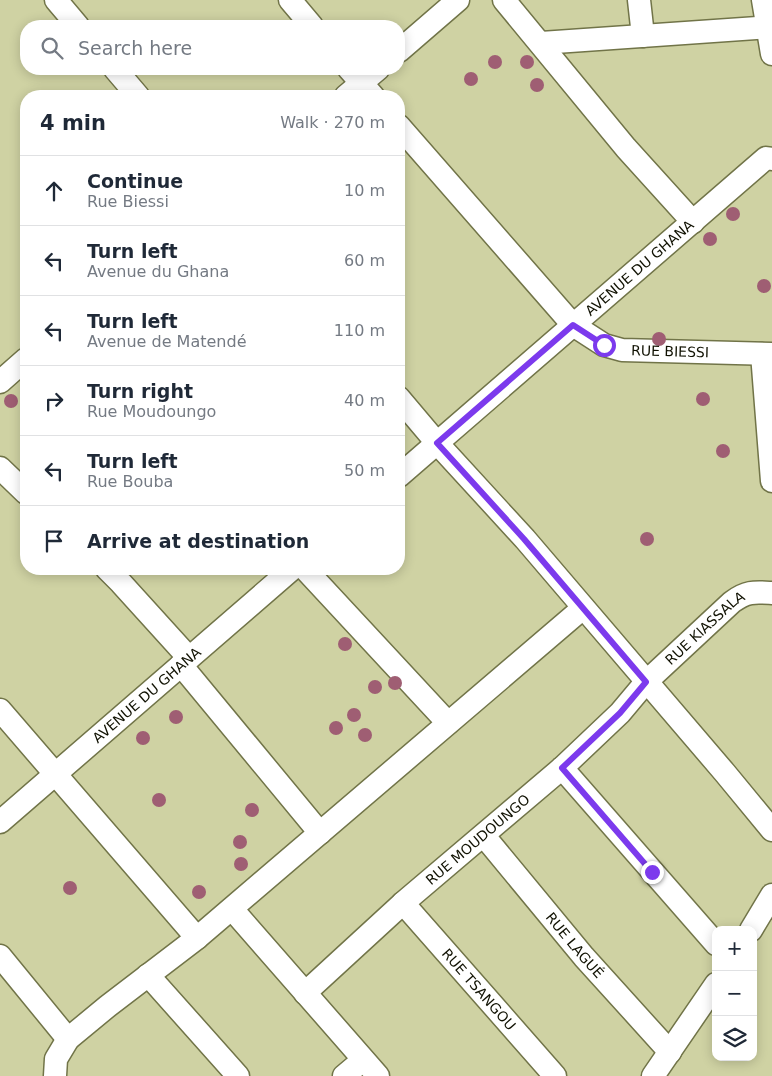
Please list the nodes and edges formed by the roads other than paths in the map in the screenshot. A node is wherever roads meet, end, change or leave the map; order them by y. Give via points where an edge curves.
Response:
1 (56, 0) edge
2 (290, 0) edge
3 (458, 0) edge
4 (504, 0) edge
5 (638, 0) edge
6 (763, 0) edge
7 (73, 20) edge
8 (307, 20) edge
9 (770, 26) edge
10 (643, 36) junction
11 (541, 43) junction
12 (405, 46) edge
13 (772, 54) edge
14 (120, 75) edge
15 (133, 90) edge
16 (405, 133) edge
17 (769, 158) edge
18 (693, 222) junction
19 (573, 325) junction
20 (767, 354) edge
21 (20, 364) edge
22 (0, 382) edge
23 (405, 405) edge
24 (437, 443) junction
25 (0, 468) edge
26 (405, 471) edge
27 (772, 481) edge
28 (20, 487) edge
29 (113, 575) edge
30 (285, 575) edge
31 (311, 575) edge
32 (772, 593) edge
33 (583, 608) junction
34 (185, 661) junction
35 (646, 682) junction
36 (0, 710) edge
37 (448, 723) junction
38 (562, 768) junction
39 (56, 774) junction
40 (0, 822) edge
41 (772, 830) edge
42 (320, 834) junction
43 (484, 836) junction
44 (772, 895) edge
45 (403, 904) junction
46 (232, 908) junction
47 (753, 926) edge
48 (197, 938) junction
49 (712, 939) edge
50 (0, 956) edge
51 (148, 975) junction
52 (712, 990) edge
53 (305, 993) junction
54 (68, 1039) junction
55 (370, 1068) edge
56 (662, 1068) edge
57 (55, 1076) edge
58 (238, 1076) edge
59 (344, 1076) edge
60 (555, 1076) edge

1 - 7 street
2 - 8 street
3 - 12 street
4 - 11 street
5 - 10 street
6 - 9 street
9 - 10 street
9 - 13 street
10 - 11 street
11 - 18 street via 626,148
14 - 15 street
16 - 19 street, RUE BIESSI
17 - 18 street, AVENUE DU GHANA
18 - 19 street, AVENUE DU GHANA
19 - 20 street, RUE BIESSI via 604,345 622,350
19 - 24 street, AVENUE DU GHANA
20 - 27 street
21 - 22 street
23 - 24 street
24 - 26 street, AVENUE DU GHANA
24 - 33 street
25 - 28 street
29 - 34 street
30 - 34 street, AVENUE DU GHANA
31 - 37 street
32 - 35 street, RUE KIASSALA via 741,595
33 - 35 street
33 - 37 street
34 - 39 street, AVENUE DU GHANA
34 - 42 street
35 - 38 street, RUE MOUDOUNGO via 620,713
35 - 41 street
36 - 39 street
37 - 42 street
38 - 43 street, RUE MOUDOUNGO
38 - 49 street
39 - 40 street, AVENUE DU GHANA
39 - 48 street
42 - 46 street
43 - 45 street, RUE MOUDOUNGO
43 - 56 street, RUE LAGUÉ via 584,957
44 - 47 street
45 - 53 street, RUE MOUDOUNGO
45 - 60 street, RUE TSANGOU
46 - 48 street
46 - 53 street
48 - 51 street
50 - 54 street
51 - 54 street
51 - 58 street
52 - 56 street
53 - 55 street
54 - 57 street via 56,1059
55 - 59 street

